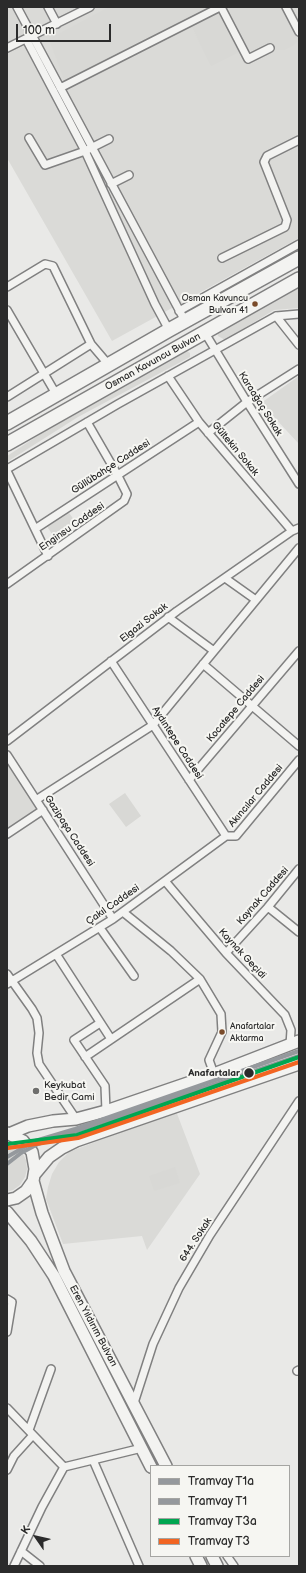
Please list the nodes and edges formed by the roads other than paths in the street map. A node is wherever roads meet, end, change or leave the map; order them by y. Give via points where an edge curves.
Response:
1 (17, 7) edge
2 (48, 7) edge
3 (90, 7) edge
4 (221, 7) edge
5 (286, 7) edge
6 (57, 24) junction
7 (299, 32) edge
8 (29, 37) junction
9 (7, 48) edge
10 (270, 48) dead end
11 (60, 88) junction
12 (29, 138) dead end
13 (109, 139) dead end
14 (299, 140) edge
15 (92, 147) junction
16 (85, 151) junction
17 (129, 175) dead end
18 (112, 184) junction
19 (299, 244) edge
20 (222, 258) dead end
21 (299, 258) edge
22 (299, 278) edge
23 (7, 286) edge
24 (7, 310) edge
25 (299, 314) edge
26 (182, 316) junction
27 (276, 316) junction
28 (168, 330) junction
29 (205, 333) junction
30 (91, 344) junction
31 (299, 345) edge
32 (215, 349) junction
33 (108, 364) junction
34 (299, 369) edge
35 (44, 374) junction
36 (168, 376) junction
37 (56, 394) junction
38 (7, 397) edge
39 (247, 402) junction
40 (8, 421) edge
41 (87, 422) junction
42 (199, 422) junction
43 (208, 433) junction
44 (7, 444) edge
45 (7, 470) edge
46 (117, 474) junction
47 (299, 484) edge
48 (299, 528) edge
49 (35, 529) junction
50 (292, 532) junction
51 (299, 548) edge
52 (48, 556) junction
53 (225, 578) junction
54 (7, 584) edge
55 (256, 600) junction
56 (168, 617) junction
57 (299, 651) edge
58 (214, 652) junction
59 (111, 661) junction
60 (203, 664) junction
61 (252, 706) junction
62 (153, 725) junction
63 (7, 741) edge
64 (299, 746) edge
65 (7, 755) edge
66 (299, 760) edge
67 (189, 780) junction
68 (36, 800) junction
69 (43, 810) junction
70 (7, 834) edge
71 (226, 836) junction
72 (299, 869) edge
73 (165, 881) junction
74 (268, 907) junction
75 (123, 912) junction
76 (113, 920) junction
77 (100, 928) junction
78 (299, 932) edge
79 (226, 953) junction
80 (56, 954) junction
81 (7, 974) edge
82 (134, 976) dead end
83 (200, 979) junction
84 (9, 983) edge
85 (100, 1023) junction
86 (111, 1040) junction
87 (294, 1043) edge
88 (86, 1058) junction
89 (299, 1064) edge
90 (214, 1074) junction
91 (299, 1101) edge
92 (106, 1111) junction
93 (76, 1119) junction
94 (8, 1134) edge
95 (33, 1178) junction
96 (7, 1200) edge
97 (7, 1212) edge
98 (12, 1220) edge
99 (7, 1299) edge
100 (7, 1332) edge
101 (51, 1369) dead end
102 (134, 1403) junction
103 (7, 1408) edge
104 (31, 1433) junction
105 (142, 1448) junction
106 (93, 1460) junction
107 (150, 1465) edge
108 (165, 1465) edge
109 (64, 1468) junction
110 (7, 1470) edge
111 (21, 1551) junction
112 (196, 1557) edge
113 (212, 1557) edge
114 (228, 1557) edge
115 (14, 1566) edge
116 (40, 1566) edge
117 (139, 1566) edge
118 (201, 1566) edge
119 (217, 1566) edge
120 (234, 1566) edge

1 - 8 street
2 - 6 street
3 - 6 street
4 - 10 street via 248,59
4 - 11 street
5 - 7 street
6 - 8 street
8 - 9 street
8 - 11 street
8 - 16 street
11 - 15 street
12 - 16 street via 46,164
13 - 15 street
14 - 20 street via 267,156 264,162 287,220 285,227
15 - 16 street
15 - 18 street
16 - 28 street
17 - 18 street
18 - 26 street
19 - 26 street
21 - 26 highway, Osman Kavuncu Bulvarı
22 - 29 highway, Osman Kavuncu Bulvarı
23 - 30 street via 45,264 53,266
24 - 35 street
25 - 27 street
26 - 28 highway, Osman Kavuncu Bulvarı
27 - 31 street
27 - 32 street
28 - 33 highway, Osman Kavuncu Bulvarı
29 - 32 street, Karaağaç Sokak
29 - 44 highway, Osman Kavuncu Bulvarı
30 - 33 street
30 - 35 street
32 - 36 street
32 - 39 street, Karaağaç Sokak
33 - 37 highway, Osman Kavuncu Bulvarı
34 - 39 street
35 - 37 street
35 - 38 street
36 - 41 street
36 - 42 street, Gültekin Sokak
37 - 40 highway, Osman Kavuncu Bulvarı
39 - 43 street
39 - 47 street, Karaağaç Sokak
41 - 45 street
41 - 46 street, Enginsu Caddesi
42 - 43 street, Gültekin Sokak
42 - 46 street, Güllübahçe Caddesi
43 - 50 street, Gültekin Sokak
45 - 49 street
46 - 49 street, Güllübahçe Caddesi
46 - 52 street, Enginsu Caddesi via 126,494 122,504
48 - 50 street, Elgazi Sokak
49 - 52 street
50 - 53 street, Elgazi Sokak
51 - 55 street
52 - 54 street, Enginsu Caddesi
53 - 55 street
53 - 56 street, Elgazi Sokak
55 - 58 street
56 - 58 street
56 - 59 street, Elgazi Sokak
57 - 61 street, Kocatepe Caddesi
58 - 60 street
59 - 62 street, Aydıntepe Caddesi
59 - 63 street, Elgazi Sokak
60 - 61 street
60 - 62 street
61 - 64 street
61 - 67 street, Kocatepe Caddesi
62 - 67 street, Aydıntepe Caddesi
62 - 68 street
65 - 68 street, Gazipaşa Caddesi
66 - 71 street, Akıncılar Caddesi via 236,836
67 - 71 street, Aydıntepe Caddesi
68 - 69 street, Gazipaşa Caddesi
69 - 70 street
69 - 76 street, Gazipaşa Caddesi
71 - 73 street, Çakıl Caddesi
72 - 74 street, Kaynak Caddesi
73 - 75 street, Çakıl Caddesi
73 - 79 street, Kaynak Geçidi
74 - 78 street
74 - 79 street, Kaynak Caddesi
75 - 76 street, Çakıl Caddesi
75 - 83 street via 171,950
76 - 77 street, Çakıl Caddesi
77 - 80 street, Çakıl Caddesi
77 - 82 street
79 - 87 street, Kaynak Geçidi via 285,1015
80 - 84 street, Çakıl Caddesi
80 - 85 street
81 - 84 street
83 - 86 street
83 - 90 street via 221,1014 222,1032 209,1060
84 - 93 street via 37,1018 39,1064
85 - 86 street
85 - 88 street via 74,1040
86 - 88 street
87 - 90 main road
88 - 92 street via 105,1086
89 - 95 main road via 76,1141 49,1157
90 - 92 main road
91 - 102 street, 644. Sokak via 199,1252 179,1288 153,1344
92 - 93 main road
93 - 94 main road via 28,1126
94 - 95 main road, Eren Yıldırım Bulvarı via 23,1141 32,1152 35,1163
95 - 96 main road via 21,1194
95 - 102 main road, Eren Yıldırım Bulvarı via 45,1222 64,1270
97 - 98 main road, Eren Yıldırım Bulvarı
98 - 105 main road, Eren Yıldırım Bulvarı via 34,1245 54,1276
99 - 100 street via 12,1302
101 - 104 street
102 - 108 main road, Eren Yıldırım Bulvarı
103 - 104 street
104 - 109 street
104 - 110 street
105 - 106 street
105 - 107 main road, Eren Yıldırım Bulvarı
106 - 109 street
106 - 117 street
109 - 111 street
111 - 115 street
111 - 116 street
112 - 118 main road
113 - 119 main road
114 - 120 street

